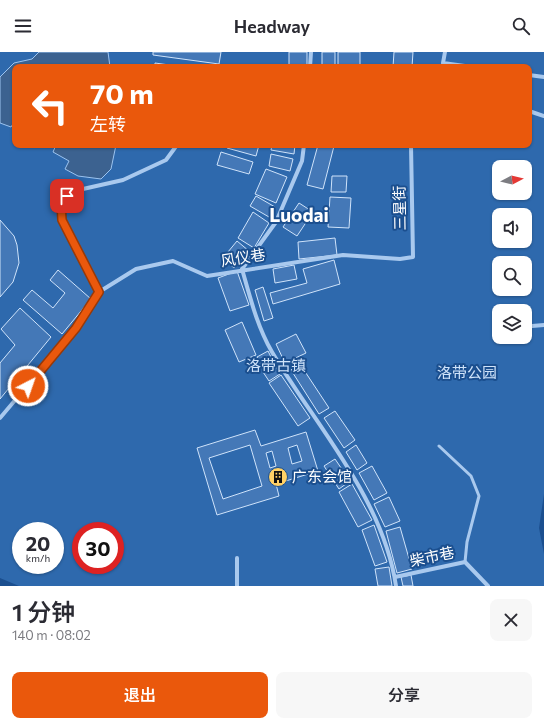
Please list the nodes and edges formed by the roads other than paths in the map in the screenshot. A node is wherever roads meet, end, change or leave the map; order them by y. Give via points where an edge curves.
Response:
1 (310, 52) edge
2 (445, 52) edge
3 (310, 64) edge
4 (443, 64) edge
5 (532, 75) edge
6 (544, 77) edge
7 (532, 112) edge
8 (544, 116) edge
9 (175, 148) edge
10 (304, 148) edge
11 (411, 148) edge
12 (400, 259) joint
13 (242, 269) junction
14 (99, 292) junction
15 (544, 325) edge
16 (532, 326) dead end
17 (0, 418) edge
18 (439, 446) dead end
19 (237, 558) dead end
20 (465, 562) junction
21 (395, 577) junction
22 (237, 586) edge
23 (396, 586) edge
24 (488, 586) edge

1 - 3 street
2 - 4 street
5 - 6 street
7 - 8 street
9 - 14 street via 166,160 123,180 74,191 61,202 62,220
10 - 13 street via 302,161 276,222
11 - 12 street, 三星街 via 413,257
12 - 13 street, 风仪巷 via 343,255
13 - 14 street, 风仪巷 via 207,276 173,261 136,269
13 - 21 street via 254,312 272,351 320,423 377,521
14 - 17 street via 76,328
15 - 16 street
18 - 20 lane via 471,476 479,496 467,542
19 - 22 street
20 - 21 street, 柴市巷
20 - 24 street, 柴市巷
21 - 23 street

